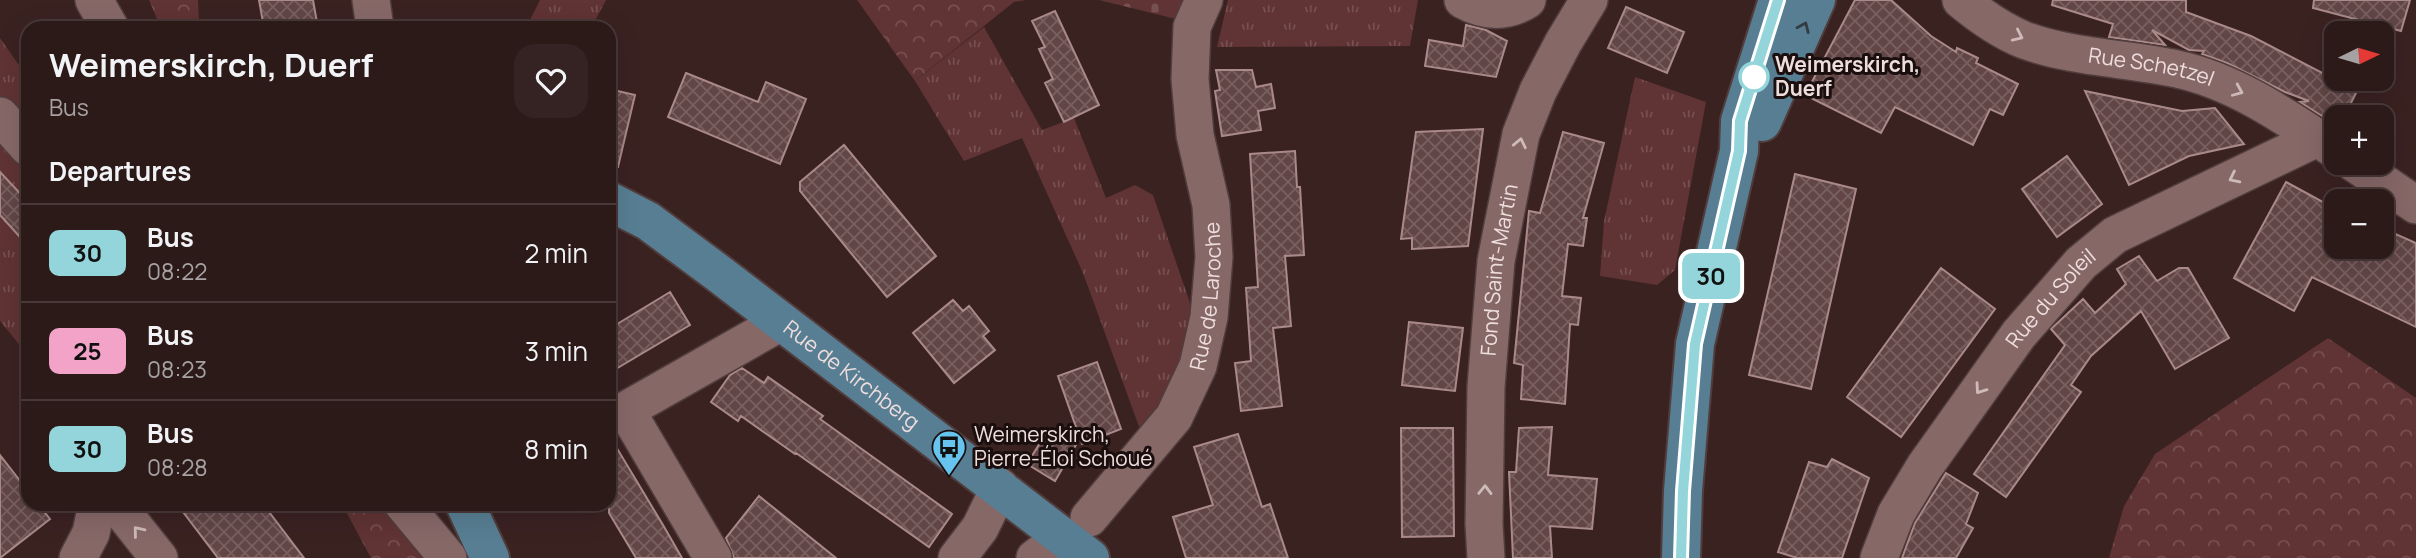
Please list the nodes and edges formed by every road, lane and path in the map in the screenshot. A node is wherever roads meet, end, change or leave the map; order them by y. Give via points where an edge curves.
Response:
1 (94, 0) edge
2 (371, 0) edge
3 (1204, 0) edge
4 (1464, 0) edge
5 (1527, 0) edge
6 (1589, 0) edge
7 (1816, 0) edge
8 (1961, 0) edge
9 (1773, 2) edge
10 (106, 21) edge
11 (374, 21) edge
12 (0, 116) edge
13 (21, 139) edge
14 (2324, 142) edge
15 (2324, 145) edge
16 (1739, 151) junction
17 (2372, 175) edge
18 (616, 205) edge
19 (2416, 205) edge
20 (781, 322) junction
21 (617, 414) edge
22 (1000, 488) junction
23 (96, 511) edge
24 (122, 511) edge
25 (409, 511) edge
26 (468, 511) edge
27 (1089, 518) dead end
28 (78, 558) edge
29 (159, 558) edge
30 (448, 558) edge
31 (490, 558) edge
32 (713, 558) edge
33 (957, 558) edge
34 (1090, 558) edge
35 (1486, 558) edge
36 (1681, 558) edge
37 (1879, 558) edge

1 - 10 street
2 - 11 street
3 - 27 street, Rue de Laroche via 1192,27 1190,79 1195,135 1211,205 1214,257 1209,317 1198,366 1174,417
4 - 5 street via 1477,8 1504,11
35 -> 6 street, Fond Saint-Martin via 1486,387 1496,261 1521,134 1538,91
16 -> 7 main road via 1761,124
8 -> 14 street, Rue Schetzel via 2023,40 2204,77 2249,96
9 - 16 main road via 1740,121
12 - 13 street
15 -> 37 street, Rue du Soleil via 2115,235 2081,263 2019,334 1925,466 1896,514
16 - 36 main road via 1695,344
17 - 19 street
18 - 20 main road, Rue de Kirchberg via 648,221
20 - 21 street
20 - 22 main road, Rue de Kirchberg
21 - 32 street
22 - 33 street via 980,528
22 - 34 main road, Rue de Kirchberg
23 - 28 street
29 -> 24 street
25 - 30 street
26 - 31 main road

